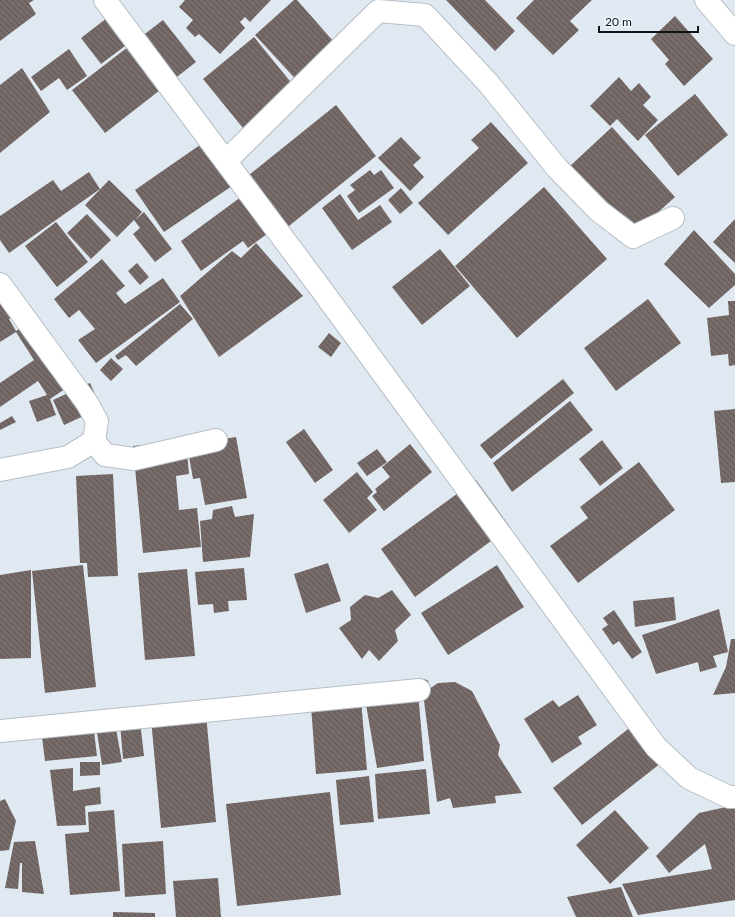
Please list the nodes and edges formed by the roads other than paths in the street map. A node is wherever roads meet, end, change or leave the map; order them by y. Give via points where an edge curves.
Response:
1 (105, 0) edge
2 (706, 0) edge
3 (735, 34) edge
4 (226, 161) junction
5 (673, 218) dead end
6 (0, 284) edge
7 (216, 440) dead end
8 (94, 441) junction
9 (0, 470) edge
10 (419, 690) dead end
11 (0, 731) edge
12 (735, 797) edge

1 - 4 street
2 - 3 street
4 - 5 street via 378,11 425,15 489,84 557,168 599,211 634,237
4 - 12 street via 656,747 689,778 729,797
6 - 8 street via 87,403 97,421
7 - 8 street via 134,459 105,455
8 - 9 street via 68,457
10 - 11 street

